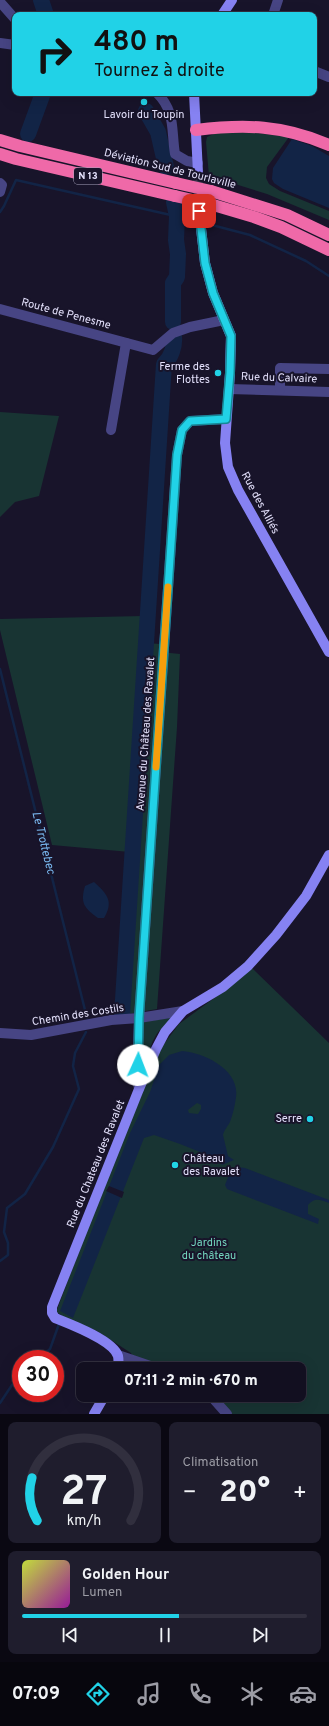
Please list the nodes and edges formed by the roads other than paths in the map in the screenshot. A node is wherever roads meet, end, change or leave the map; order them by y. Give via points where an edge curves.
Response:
1 (232, 0) edge
2 (278, 0) edge
3 (0, 2) edge
4 (224, 12) edge
5 (274, 12) edge
6 (12, 16) edge
7 (0, 43) edge
8 (12, 45) edge
9 (317, 72) edge
10 (329, 77) edge
11 (160, 96) edge
12 (194, 96) edge
13 (196, 130) junction
14 (0, 140) edge
15 (329, 145) edge
16 (0, 154) edge
17 (205, 207) junction
18 (329, 235) edge
19 (329, 250) edge
20 (0, 309) edge
21 (224, 320) junction
22 (126, 343) junction
23 (329, 369) edge
24 (229, 389) junction
25 (280, 390) junction
26 (329, 392) edge
27 (226, 419) junction
28 (111, 430) dead end
29 (329, 652) edge
30 (329, 855) edge
31 (183, 1011) junction
32 (139, 1018) junction
33 (0, 1033) edge
34 (139, 1089) junction
35 (118, 1355) junction
36 (118, 1362) edge
37 (138, 1362) edge
38 (102, 1402) edge
39 (216, 1402) edge
40 (94, 1414) edge
41 (227, 1414) edge

1 - 4 street
2 - 5 street
3 - 6 street
7 - 8 street
9 - 10 street
11 - 13 street via 172,117 175,154 198,168
12 - 13 street
13 - 15 highway via 234,126 269,127 304,135
14 - 18 highway, Déviation Sud de Tourlaville / N 13, bridge via 211,191 287,215
16 - 17 highway, N 13, bridge via 176,196
17 - 19 highway, N 13 via 254,217
17 - 21 street, Rue des Alliés via 205,263
20 - 22 street, Route de Penesme
21 - 22 street, Route de Penesme via 173,333 153,350
21 - 24 street, Rue des Alliés via 231,336
22 - 28 street
23 - 25 street via 280,368
24 - 25 street, Rue du Calvaire
24 - 27 street, Rue des Alliés
25 - 26 street, Rue du Calvaire
27 - 29 street, Rue des Alliés via 228,467 238,490
27 - 32 street, Avenue du Château des Ravalet via 190,421 182,430 179,443
30 - 31 street, Rue du Chateau des Ravalet via 306,896 248,966 223,987
31 - 32 street, Chemin des Costils
31 - 34 street, Rue du Chateau des Ravalet via 165,1032
32 - 33 street, Chemin des Costils via 111,1020 31,1035
32 - 34 street, Avenue du Château des Ravalet
34 - 35 street, Rue du Chateau des Ravalet via 52,1307 55,1318 93,1334
35 - 36 street
35 - 37 street
38 - 40 street
39 - 41 street

